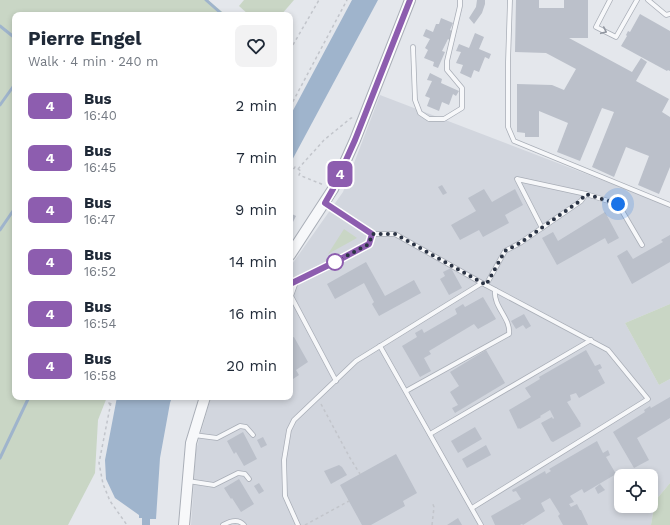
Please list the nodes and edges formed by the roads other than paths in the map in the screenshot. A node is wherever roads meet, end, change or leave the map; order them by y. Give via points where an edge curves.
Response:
1 (410, 0) edge
2 (460, 0) edge
3 (510, 0) edge
4 (610, 0) edge
5 (637, 0) edge
6 (648, 0) edge
7 (669, 15) edge
8 (413, 47) dead end
9 (586, 194) junction
10 (325, 203) junction
11 (670, 206) edge
12 (542, 228) junction
13 (372, 234) junction
14 (642, 245) dead end
15 (293, 250) edge
16 (296, 282) junction
17 (293, 283) edge
18 (484, 284) junction
19 (293, 290) edge
20 (494, 290) junction
21 (293, 300) edge
22 (591, 340) junction
23 (380, 346) junction
24 (336, 381) junction
25 (406, 391) junction
26 (204, 400) edge
27 (430, 434) junction
28 (194, 435) junction
29 (253, 435) dead end
30 (249, 479) dead end
31 (187, 481) junction
32 (472, 508) junction
33 (184, 525) edge
34 (223, 525) edge
35 (244, 525) edge
36 (298, 525) edge
37 (481, 525) edge

1 - 10 street via 363,119
2 - 8 lane via 447,70 462,88 462,108 444,119 429,119 420,113 415,100
3 - 11 lane via 508,127 514,141
4 -> 5 lane via 596,27 616,37
6 - 7 lane
9 - 12 lane
9 - 12 lane via 516,179
9 - 14 lane via 618,204
10 - 13 lane
10 - 15 street
12 - 18 lane via 505,251
13 - 16 lane via 369,244
13 - 18 lane via 395,234
16 - 17 lane
16 - 19 lane
18 - 20 lane
18 - 23 lane
20 - 22 lane
20 - 25 lane via 494,298 510,328 509,334
21 - 24 lane
22 - 27 lane
22 - 32 lane via 608,350 648,399
23 - 24 lane via 356,361
23 - 25 lane
24 - 36 lane via 294,420 289,430 284,460 285,496
25 - 27 lane
26 - 28 street
27 - 32 lane
28 - 29 lane via 217,438 240,426 246,427
28 - 31 street
30 - 31 lane via 245,474 238,473 214,485
31 - 33 street
32 - 37 lane
34 - 35 lane via 236,521

